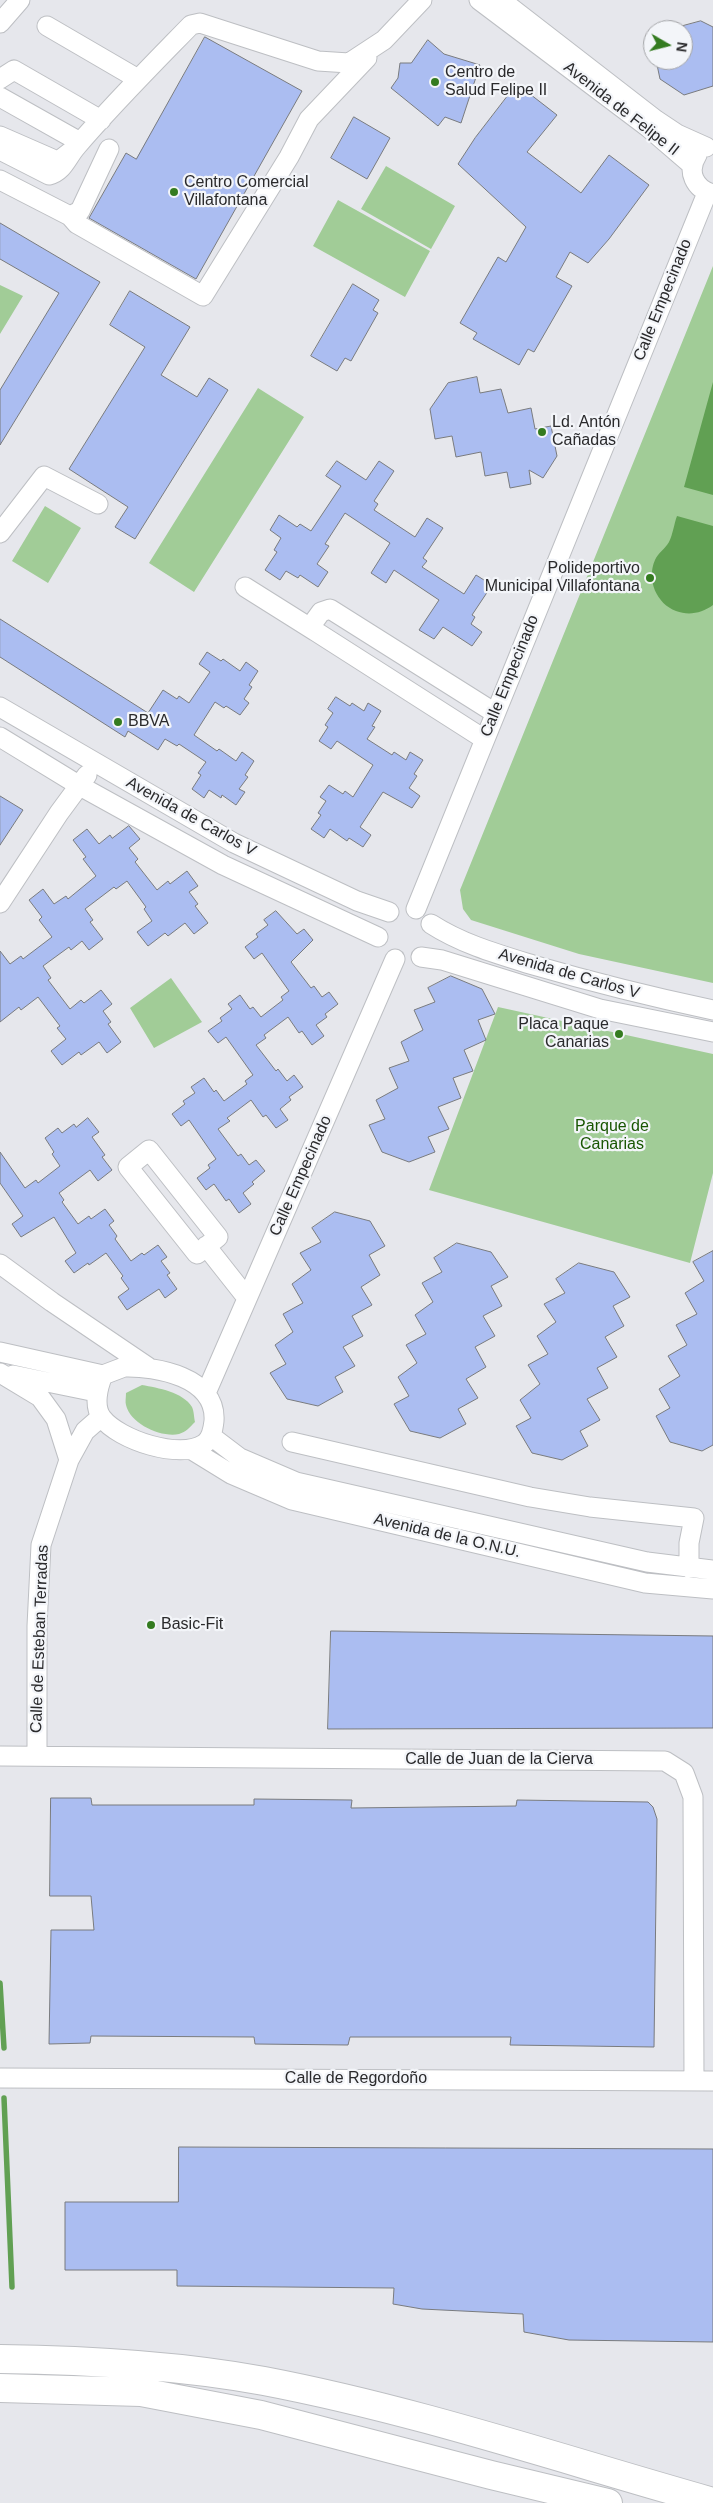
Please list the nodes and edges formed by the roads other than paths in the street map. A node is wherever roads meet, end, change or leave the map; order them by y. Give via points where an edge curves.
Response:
1 (20, 0) edge
2 (422, 0) edge
3 (478, 0) edge
4 (501, 0) edge
5 (0, 23) edge
6 (47, 26) dead end
7 (384, 40) junction
8 (0, 79) edge
9 (138, 79) junction
10 (0, 97) edge
11 (100, 120) junction
12 (0, 136) edge
13 (77, 145) junction
14 (709, 146) edge
15 (109, 149) dead end
16 (0, 150) edge
17 (692, 165) junction
18 (0, 180) edge
19 (710, 193) edge
20 (70, 216) junction
21 (98, 504) dead end
22 (0, 533) edge
23 (244, 587) dead end
24 (315, 631) junction
25 (0, 707) edge
26 (495, 713) junction
27 (0, 737) edge
28 (484, 739) junction
29 (95, 764) junction
30 (80, 786) junction
31 (0, 903) edge
32 (416, 909) junction
33 (389, 912) junction
34 (431, 924) junction
35 (378, 937) junction
36 (421, 958) junction
37 (395, 959) junction
38 (713, 1010) edge
39 (713, 1032) edge
40 (206, 1246) junction
41 (0, 1264) edge
42 (247, 1298) junction
43 (0, 1352) edge
44 (148, 1367) junction
45 (0, 1372) edge
46 (104, 1375) junction
47 (96, 1392) junction
48 (206, 1393) junction
49 (101, 1417) junction
50 (211, 1436) junction
51 (292, 1442) dead end
52 (192, 1450) junction
53 (69, 1460) junction
54 (689, 1568) junction
55 (713, 1570) edge
56 (713, 1589) edge
57 (0, 1756) edge
58 (37, 1756) junction
59 (0, 2078) edge
60 (694, 2081) junction
61 (713, 2081) edge
62 (0, 2359) edge
63 (0, 2388) edge
64 (550, 2456) junction
65 (491, 2475) junction
66 (713, 2484) edge
67 (713, 2502) edge
68 (570, 2503) edge
69 (608, 2503) edge

1 - 5 street
2 - 7 street
3 - 17 street, Avenida de Felipe II
4 - 14 street, Avenida de Felipe II via 661,123 677,134
6 - 9 street
7 - 9 street via 349,63 318,61 200,22 191,25
7 - 20 street via 309,120 290,157 202,296 76,224
8 - 11 street via 14,70
9 - 11 street
10 - 13 street
11 - 13 street
12 - 13 street via 55,160
13 - 16 street via 59,172 49,175
14 - 17 street via 694,158
15 - 20 street via 80,211
17 - 19 street via 694,182
18 - 20 street
19 - 26 street, Calle Empecinado
21 - 22 street via 44,476
23 - 24 street
24 - 26 street via 313,623 321,612 330,608
24 - 28 street
25 - 29 street, Avenida de Carlos V
26 - 28 street, Calle Empecinado
27 - 30 street, Avenida de Carlos V
28 - 32 street, Calle Empecinado
29 - 30 street
29 - 33 street, Avenida de Carlos V via 234,843 357,901
30 - 31 street
30 - 35 street, Avenida de Carlos V via 223,865
32 - 33 street via 404,907
32 - 34 street
33 - 35 street via 380,923
34 - 36 street via 432,937
34 - 38 street, Avenida de Carlos V via 450,937 506,956 605,986
35 - 37 street via 385,952
36 - 37 street
36 - 39 street, Avenida de Carlos V via 442,960 600,1008
37 - 42 street, Calle Empecinado
40 - 40 street via 218,1237 149,1150 128,1168 197,1254
40 - 42 street
41 - 44 street
42 - 48 street, Calle Empecinado
43 - 46 street
44 - 46 street via 124,1367
44 - 48 street via 178,1374
45 - 47 street
45 - 53 street via 40,1397 56,1419
46 - 47 street
47 - 49 street
48 - 50 street via 214,1412
49 - 52 street via 120,1433 147,1444
49 - 53 street, Calle de Esteban Terradas via 85,1431
50 - 52 street via 206,1443
50 - 54 street, Avenida de la O.N.U. via 240,1458 296,1482 647,1562
51 - 54 street via 530,1497 694,1518
52 - 56 street, Avenida de la O.N.U. via 231,1474 292,1500 645,1583
53 - 58 street, Calle de Esteban Terradas via 41,1545
54 - 55 street, Avenida de la O.N.U.
57 - 58 street, Calle de Juan de la Cierva
58 - 60 street, Calle de Juan de la Cierva via 665,1761 684,1773 693,1796
59 - 60 street, Calle de Regordoño
60 - 61 street, Calle de Regordoño
62 - 64 highway via 134,2364 262,2381 375,2406
63 - 65 highway via 141,2392 261,2415
64 - 66 highway
64 - 67 highway
65 - 68 highway
65 - 69 highway

